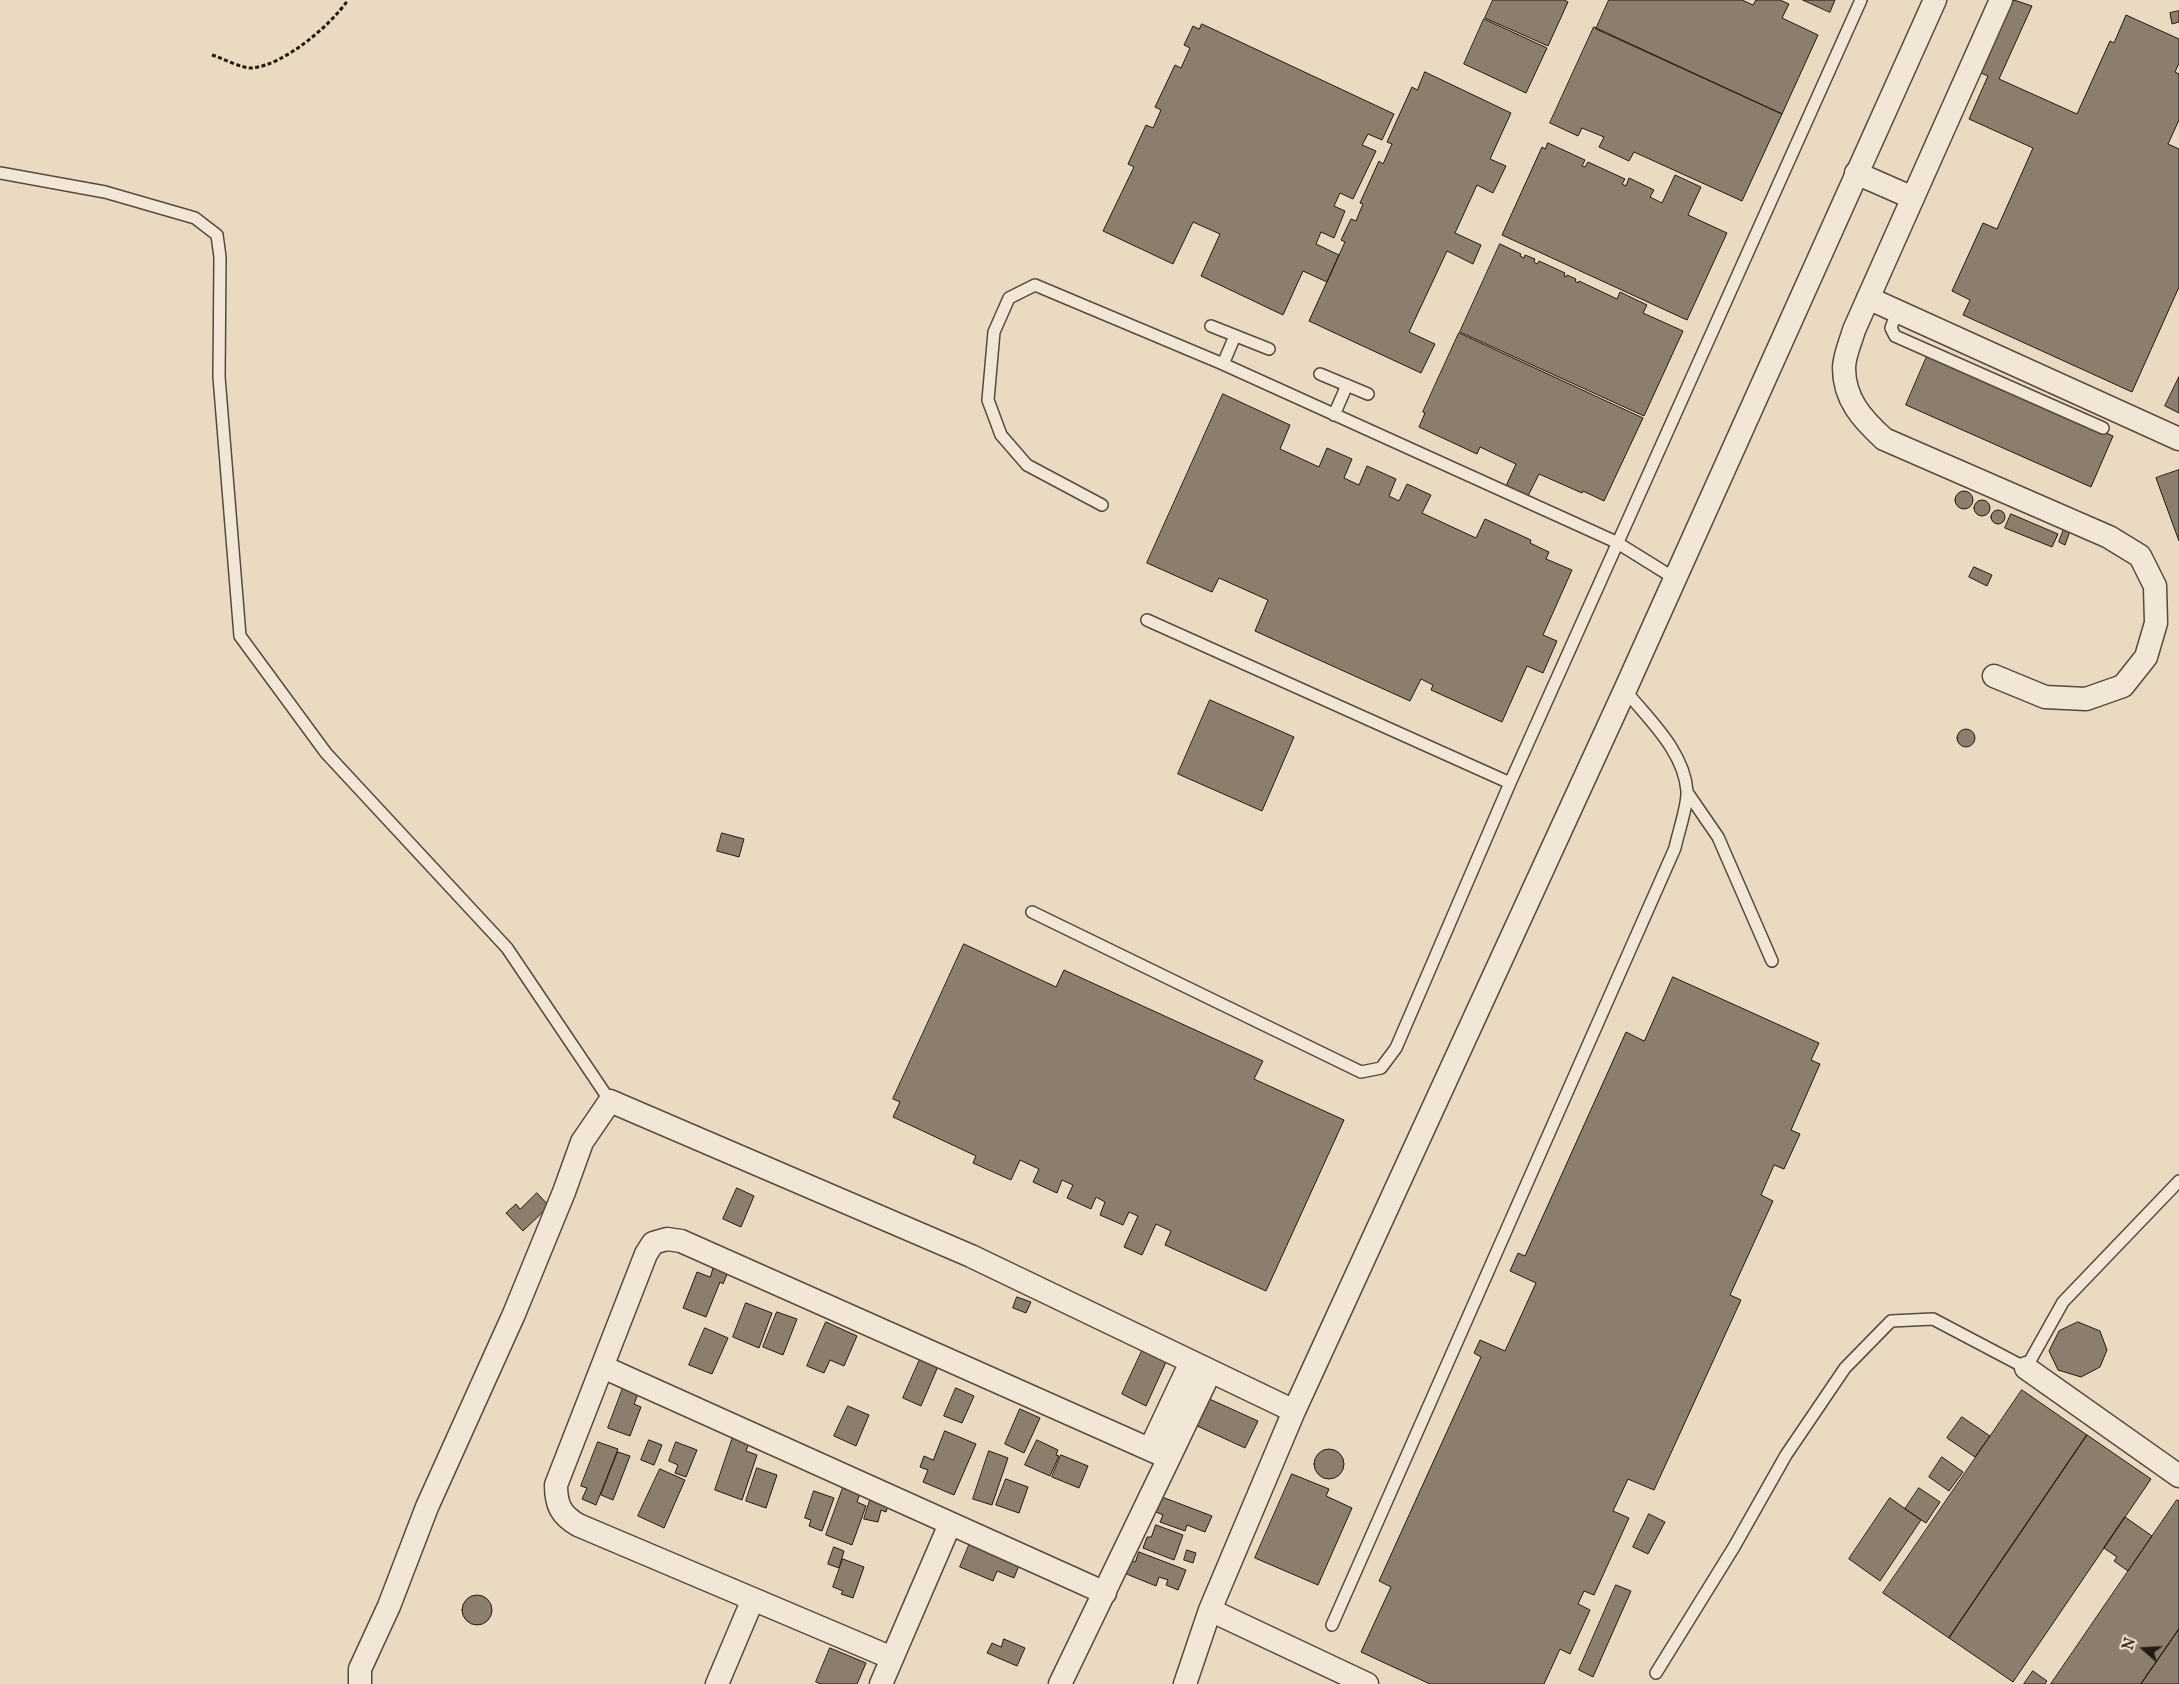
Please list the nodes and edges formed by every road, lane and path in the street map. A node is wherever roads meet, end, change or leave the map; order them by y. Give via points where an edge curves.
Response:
1 (348, 0) edge
2 (1861, 0) edge
3 (1935, 0) edge
4 (2001, 0) edge
5 (212, 55) dead end
6 (0, 173) edge
7 (1856, 173) junction
8 (1913, 198) junction
9 (1868, 298) junction
10 (1897, 312) junction
11 (1211, 326) dead end
12 (1235, 336) junction
13 (1269, 349) dead end
14 (1223, 364) junction
15 (1320, 374) dead end
16 (1347, 384) junction
17 (1368, 394) dead end
18 (1334, 414) junction
19 (2102, 428) dead end
20 (2179, 439) edge
21 (1102, 505) dead end
22 (1616, 542) junction
23 (1674, 578) junction
24 (1147, 620) dead end
25 (1994, 676) dead end
26 (1625, 690) junction
27 (1510, 783) junction
28 (1687, 792) junction
29 (1032, 912) dead end
30 (1772, 961) dead end
31 (610, 1101) junction
32 (2179, 1181) edge
33 (603, 1367) junction
34 (1200, 1367) junction
35 (2026, 1368) junction
36 (1294, 1411) junction
37 (1160, 1454) junction
38 (2179, 1476) edge
39 (950, 1524) junction
40 (1105, 1593) junction
41 (753, 1599) junction
42 (1210, 1610) junction
43 (1332, 1625) dead end
44 (892, 1658) junction
45 (1656, 1673) dead end
46 (360, 1684) edge
47 (717, 1684) edge
48 (881, 1684) edge
49 (1060, 1684) edge
50 (1186, 1684) edge
51 (1367, 1684) edge

1 - 5 path via 323,27 276,62 250,68
2 - 22 lane
3 - 7 street
4 - 8 street
6 - 31 lane via 105,192 196,218 218,235 219,377 240,636 326,753 507,948
7 - 8 street
7 - 23 street
8 - 9 street
9 - 10 street
9 - 25 street via 1854,330 1844,366 1848,398 1862,420 1884,440 2109,537 2140,556 2155,586 2156,623 2146,657 2123,686 2086,699 2044,697
10 - 19 lane via 1891,328 1895,336
10 - 20 street
11 - 12 lane
12 - 13 lane
12 - 14 lane
14 - 18 lane
14 - 21 lane via 1034,284 1009,298 994,332 988,400 1001,435 1027,465
15 - 16 lane
16 - 17 lane
16 - 18 lane
18 - 22 lane
22 - 23 lane
22 - 27 lane
23 - 26 street
24 - 27 lane
26 - 28 lane via 1682,764
26 - 36 street
27 - 29 lane via 1396,1048 1380,1068 1361,1072
28 - 30 lane via 1718,837
28 - 43 lane via 1675,848
31 - 34 street via 971,1256
31 - 46 street via 582,1142 514,1314 360,1668
32 - 35 lane via 2064,1302
33 - 37 street via 646,1254 653,1243 667,1239 680,1241
33 - 39 street
33 - 41 street via 556,1485 560,1509 567,1519 578,1525
34 - 36 street
34 - 37 street
35 - 38 street
35 - 45 lane via 1933,1319 1891,1321 1844,1368 1786,1455
36 - 42 street
37 - 40 street
39 - 40 street
39 - 44 street
40 - 49 street
41 - 44 street
41 - 47 street
42 - 50 street
42 - 51 street
44 - 48 street

